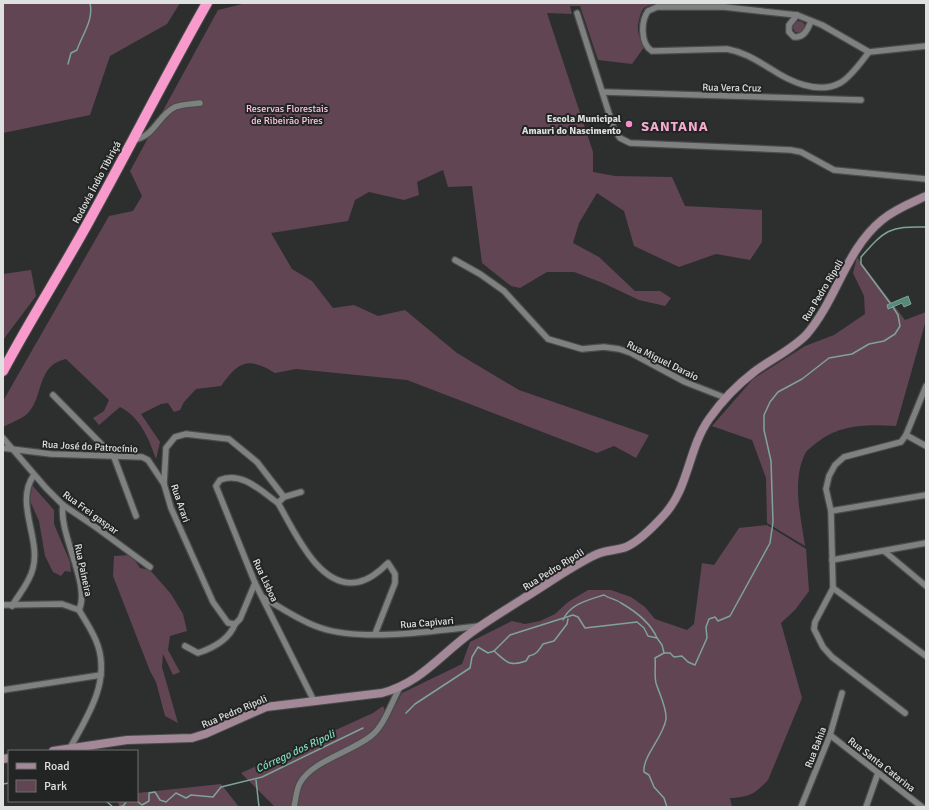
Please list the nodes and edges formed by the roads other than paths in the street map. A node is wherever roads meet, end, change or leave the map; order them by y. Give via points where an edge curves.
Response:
1 (207, 3) edge
2 (577, 13) dead end
3 (796, 15) junction
4 (811, 21) junction
5 (926, 46) edge
6 (868, 52) junction
7 (810, 86) junction
8 (604, 92) junction
9 (809, 98) junction
10 (861, 100) dead end
11 (200, 103) dead end
12 (132, 140) junction
13 (926, 179) edge
14 (926, 196) edge
15 (455, 260) dead end
16 (3, 371) edge
17 (926, 388) edge
18 (53, 395) dead end
19 (726, 398) junction
20 (906, 435) junction
21 (3, 438) edge
22 (926, 446) edge
23 (3, 448) edge
24 (12, 449) junction
25 (114, 457) junction
26 (34, 475) junction
27 (164, 484) junction
28 (301, 492) dead end
29 (926, 495) edge
30 (284, 497) junction
31 (278, 503) junction
32 (63, 505) junction
33 (831, 511) junction
34 (136, 516) dead end
35 (926, 543) edge
36 (884, 551) junction
37 (832, 560) junction
38 (149, 567) dead end
39 (256, 583) junction
40 (926, 586) edge
41 (833, 588) junction
42 (264, 598) junction
43 (3, 605) edge
44 (12, 606) junction
45 (79, 610) junction
46 (234, 624) junction
47 (481, 626) junction
48 (375, 634) junction
49 (185, 646) dead end
50 (926, 656) edge
51 (101, 675) junction
52 (399, 689) junction
53 (3, 690) edge
54 (842, 693) dead end
55 (314, 701) junction
56 (905, 713) dead end
57 (830, 735) junction
58 (70, 748) junction
59 (59, 750) edge
60 (878, 773) junction
61 (294, 807) edge
62 (801, 807) edge
63 (866, 807) edge
64 (922, 807) edge

1 - 12 highway, Rodovia Índio Tibiriçá
2 - 8 street
3 - 4 street
3 - 4 street via 789,25 789,32 794,37 800,37 805,33
3 - 7 street via 724,7 656,7 648,11 643,21 645,44 652,50 738,51 780,75
4 - 6 street
5 - 6 street
6 - 7 street via 840,83 825,87
7 - 9 street
8 - 9 street, Rua Vera Cruz
8 - 13 street via 614,129 620,138 630,143 791,150 801,152 834,170
9 - 10 street, Rua Vera Cruz
11 - 12 street via 174,108 144,137
12 - 16 highway, Rodovia Índio Tibiriçá via 88,223
14 - 19 street, Rua Pedro Ripoli via 889,214 876,226 857,249 826,306 806,335 755,371
15 - 19 street, Rua Miguel Daraio via 504,291 548,339 582,349 620,349 685,382
17 - 20 street
18 - 25 street
19 - 47 street, Rua Pedro Ripoli via 709,419 696,442 678,496 664,516 647,532 627,546 592,556
20 - 22 street
20 - 33 street via 898,444 852,453 838,461 829,476 826,489
21 - 24 street, Rua Frei gaspar
23 - 24 street, Rua José do Patrocínio
24 - 25 street, Rua José do Patrocínio
24 - 26 street, Rua Frei gaspar
25 - 27 street, Rua José do Patrocínio via 146,458
25 - 34 street
26 - 32 street, Rua Frei gaspar
26 - 44 street via 28,482 26,496 34,544 33,567 28,581
27 - 30 street, Rua Arari via 166,448 171,440 186,434 217,437 229,439 249,454
27 - 46 street, Rua Arari via 171,508 213,602 225,620 231,625
28 - 30 street
29 - 33 street
30 - 31 street
31 - 39 street, Rua Lisboa via 235,477 220,480 216,486
31 - 48 street via 308,554 329,577 359,582 380,571 388,563 395,578
32 - 38 street, Rua Frei gaspar
32 - 45 street, Rua Paineira via 62,518 73,554 82,600
33 - 37 street
35 - 36 street
36 - 37 street
36 - 40 street
37 - 41 street
39 - 42 street, Rua Lisboa
39 - 46 street via 240,619
41 - 50 street
41 - 56 street via 814,625 823,647 832,657
42 - 48 street, Rua Capivari via 319,628 337,632
42 - 55 street, Rua Lisboa
43 - 44 street
44 - 45 street via 62,604
45 - 51 street, Rua Paineira via 98,646
46 - 49 street via 232,632 208,650 198,653
47 - 48 street, Rua Capivari
47 - 52 street, Rua Pedro Ripoli via 422,674
51 - 53 street
51 - 58 street, Rua Paineira via 96,698
52 - 55 street, Rua Pedro Ripoli
52 - 61 street via 381,724 370,737 303,777
54 - 57 street, Rua Bahia
55 - 58 street, Rua Pedro Ripoli via 266,707 192,738 126,740
57 - 60 street, Rua Santa Catarina
57 - 62 street, Rua Bahia
58 - 59 street, Rua Pedro Ripoli
60 - 63 street
60 - 64 street, Rua Santa Catarina

